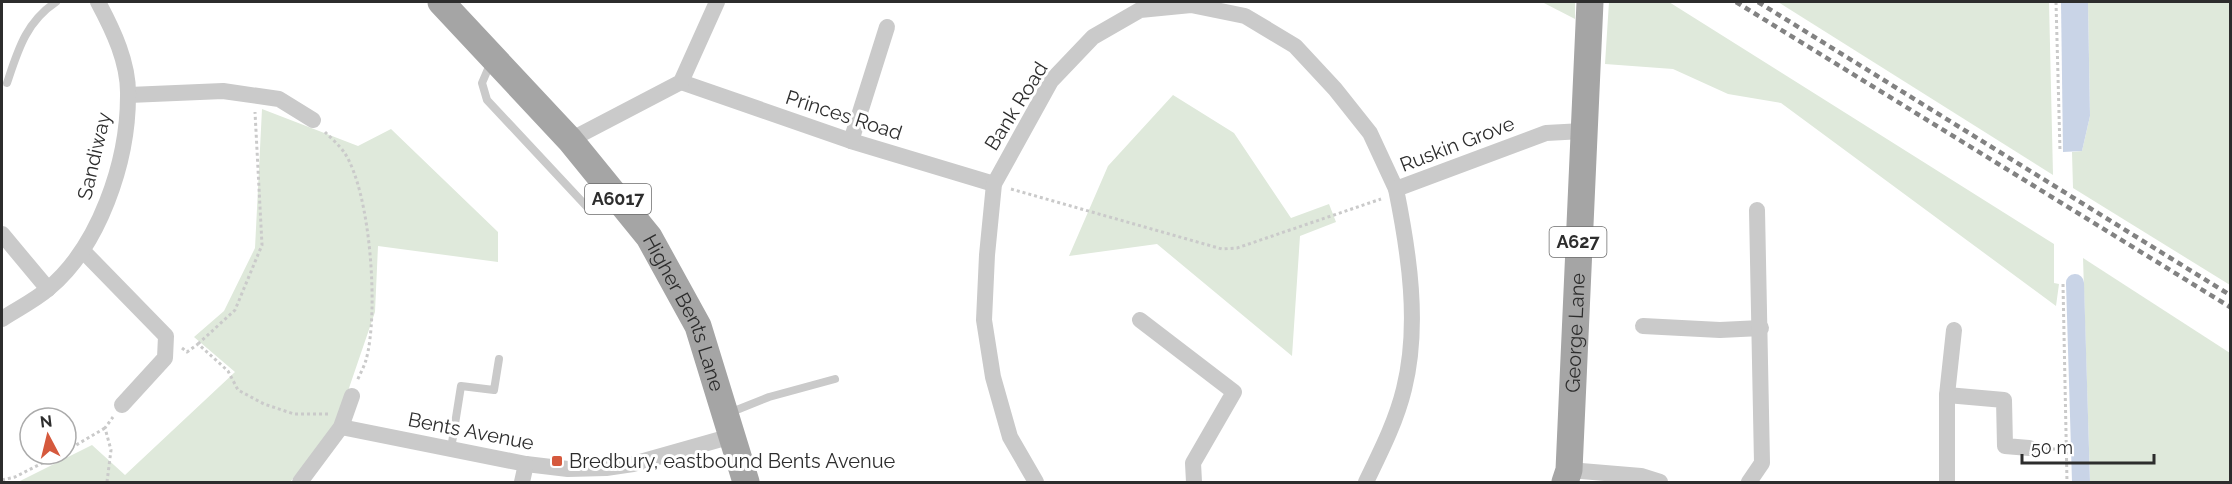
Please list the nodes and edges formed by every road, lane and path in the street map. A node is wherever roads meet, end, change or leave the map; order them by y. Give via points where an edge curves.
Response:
1 (56, 2) edge
2 (98, 2) edge
3 (441, 2) edge
4 (717, 2) edge
5 (1590, 2) edge
6 (2056, 2) edge
7 (1139, 6) edge
8 (887, 27) dead end
9 (493, 57) junction
10 (681, 82) junction
11 (7, 83) dead end
12 (129, 95) junction
13 (254, 96) junction
14 (313, 120) joint
15 (1582, 131) junction
16 (570, 140) junction
17 (851, 141) junction
18 (2060, 152) dead end
19 (994, 184) junction
20 (1396, 191) junction
21 (623, 206) junction
22 (1758, 210) dead end
23 (2, 234) edge
24 (83, 251) junction
25 (2063, 284) dead end
26 (48, 289) junction
27 (2, 319) edge
28 (1140, 320) dead end
29 (1643, 326) dead end
30 (1761, 328) junction
31 (1954, 330) dead end
32 (166, 336) junction
33 (198, 344) junction
34 (499, 359) dead end
35 (835, 379) dead end
36 (1947, 395) junction
37 (352, 396) joint
38 (122, 405) joint
39 (344, 421) junction
40 (729, 425) junction
41 (105, 428) junction
42 (78, 444) edge
43 (2029, 448) joint
44 (451, 449) junction
45 (2066, 449) junction
46 (526, 464) junction
47 (37, 466) edge
48 (1567, 476) edge
49 (2, 480) edge
50 (107, 483) edge
51 (300, 483) edge
52 (522, 483) edge
53 (746, 483) edge
54 (1036, 483) edge
55 (1194, 483) edge
56 (1366, 483) edge
57 (1660, 483) edge
58 (1749, 483) edge
59 (1947, 483) edge
60 (2067, 483) edge

1 - 11 lane via 39,13 20,44
2 - 12 street, Sandiway via 116,37
3 - 9 main road, Higher Bents Lane / A6017
4 - 10 street
5 - 15 main road, George Lane / A627
6 - 18 path
7 - 19 street, Bank Road via 1093,37 1051,81
7 - 20 street, Bank Road via 1191,5 1245,16 1295,46 1370,133
8 - 17 street
9 - 16 main road, Higher Bents Lane / A6017
9 - 21 lane via 482,83 487,100 588,208
10 - 16 street
10 - 17 street, Princes Road
12 - 13 street via 223,91
12 - 24 street, Sandiway via 114,179 101,217
13 - 14 street via 279,99
13 - 33 path via 262,245 234,309
14 - 37 path via 344,152 365,204 370,322 366,359
15 - 20 street, Ruskin Grove via 1546,133
15 - 48 main road, George Lane / A627
16 - 21 main road, Higher Bents Lane / A6017
17 - 19 street, Princes Road
19 - 20 path via 1222,249 1237,248
19 - 54 street, Bank Road via 984,320 993,376 1010,437
20 - 56 street, Ruskin Grove via 1408,261 1412,332 1404,389
21 - 40 main road, Higher Bents Lane / A6017 via 649,237 698,326
22 - 30 street
23 - 26 street
24 - 26 street, Sandiway
24 - 32 street
25 - 45 path
26 - 27 street, Sandiway
28 - 55 street via 1234,392 1193,463
29 - 30 street
30 - 58 street via 1762,464
31 - 36 street
32 - 33 path via 187,352
32 - 38 street via 165,358
33 - 39 path via 228,371 238,390 264,404 294,414
34 - 44 lane via 494,390 461,386
35 - 40 lane via 769,397
36 - 43 street via 2004,400 2005,446
36 - 59 street
37 - 39 street
38 - 41 path
39 - 44 street, Bents Avenue
39 - 51 street
40 - 46 street, Bents Avenue via 660,458 606,468
40 - 53 main road, Higher Bents Lane / A6017
41 - 42 path
41 - 50 path via 111,450
43 - 45 path
44 - 46 street, Bents Avenue
45 - 60 path
46 - 52 street
47 - 49 path
48 - 57 street via 1641,476

